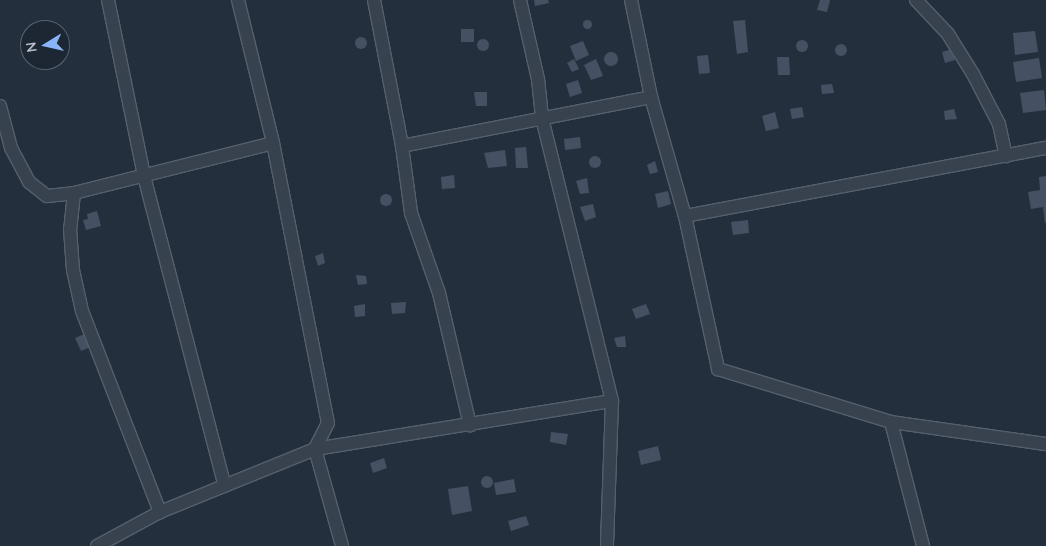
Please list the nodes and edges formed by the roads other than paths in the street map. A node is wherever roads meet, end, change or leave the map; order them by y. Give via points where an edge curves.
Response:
1 (108, 0) edge
2 (238, 0) edge
3 (374, 0) edge
4 (520, 0) edge
5 (631, 0) edge
6 (916, 0) edge
7 (651, 97) junction
8 (0, 106) edge
9 (542, 118) junction
10 (272, 143) junction
11 (402, 146) junction
12 (1046, 148) edge
13 (1006, 156) junction
14 (144, 176) junction
15 (74, 193) junction
16 (685, 216) junction
17 (612, 401) junction
18 (892, 422) junction
19 (470, 425) junction
20 (1046, 444) edge
21 (315, 449) junction
22 (225, 486) junction
23 (160, 512) junction
24 (97, 546) edge
25 (342, 546) edge
26 (607, 546) edge
27 (923, 546) edge

1 - 14 street
2 - 10 street
3 - 11 street
4 - 9 street via 538,79
5 - 7 street
6 - 13 street via 948,34 973,74 999,124
7 - 9 street
7 - 16 street
8 - 15 street via 11,148 29,182 47,196
9 - 11 street
9 - 17 street
10 - 14 street
10 - 21 street via 328,423
11 - 19 street via 411,213 438,293
12 - 13 street
13 - 16 street
14 - 15 street
14 - 22 street
15 - 23 street via 70,229 73,270 82,311
16 - 18 street via 718,370
17 - 19 street
17 - 26 street
18 - 20 street
18 - 27 street
19 - 21 street
21 - 22 street
21 - 25 street
22 - 23 street
23 - 24 street

